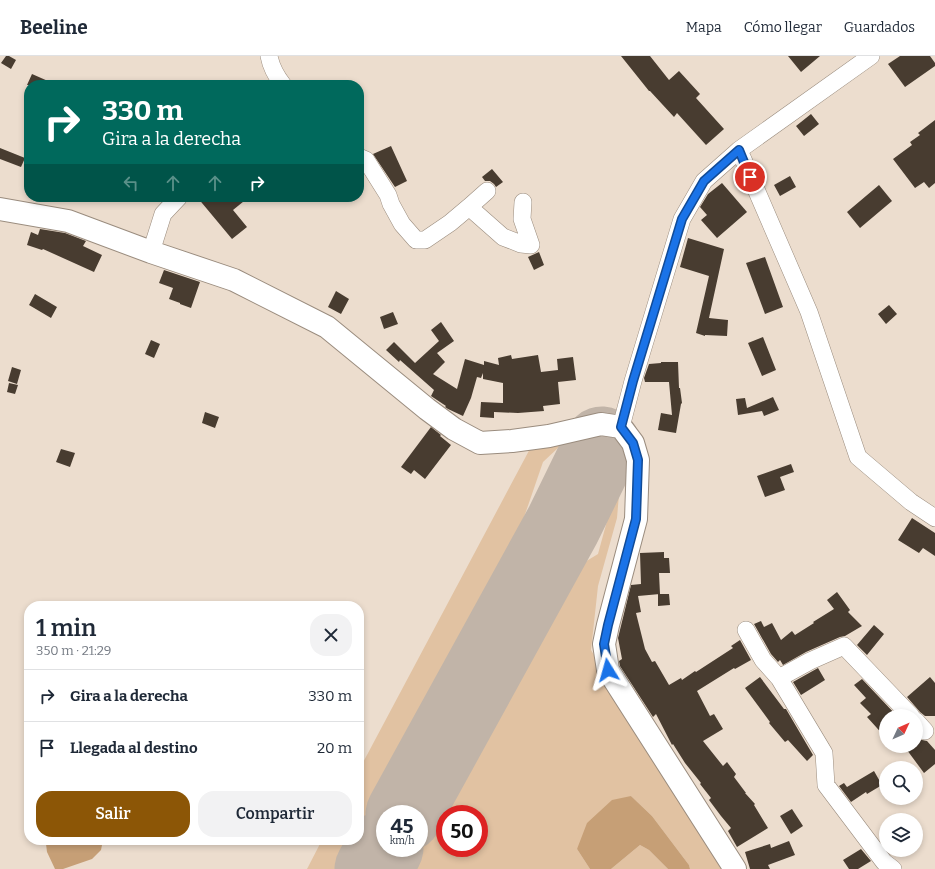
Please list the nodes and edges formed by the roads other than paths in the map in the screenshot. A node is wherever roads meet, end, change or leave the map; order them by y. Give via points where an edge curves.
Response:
1 (269, 56) edge
2 (871, 56) edge
3 (279, 80) edge
4 (739, 150) junction
5 (364, 159) edge
6 (487, 191) dead end
7 (174, 202) edge
8 (523, 202) dead end
9 (469, 207) junction
10 (0, 209) edge
11 (151, 252) junction
12 (621, 427) junction
13 (935, 518) edge
14 (746, 630) dead end
15 (779, 678) junction
16 (905, 709) edge
17 (735, 869) edge
18 (893, 869) edge

1 - 3 street
2 - 4 street
4 - 12 street via 704,181 682,219
4 - 13 street via 809,312 858,457 911,502
5 - 9 street via 388,195 402,224 416,240 424,240
6 - 9 street
7 - 11 street via 163,214
8 - 9 street via 522,219 531,245 503,237
10 - 11 main road via 68,221
11 - 12 main road via 234,280 327,327 427,409 454,429 480,443 549,436 601,424
12 - 17 main road via 633,443 638,460 636,519 604,644 608,670
14 - 15 street via 763,660
15 - 16 street via 844,646
15 - 18 street via 824,753 826,785 884,862

